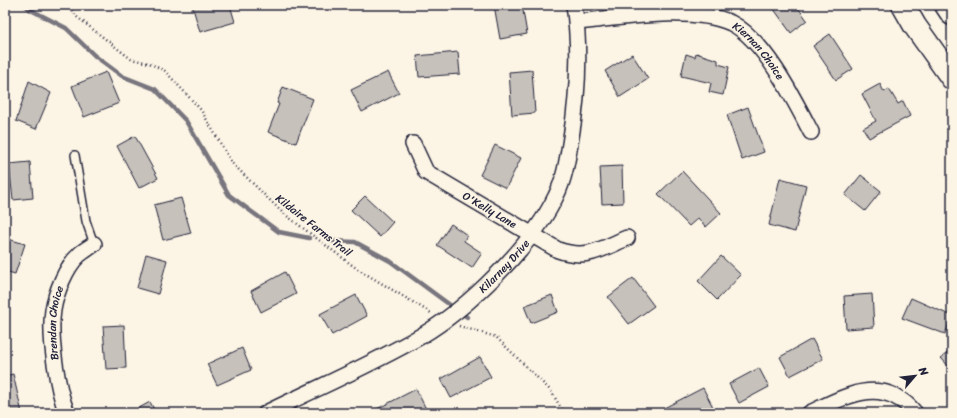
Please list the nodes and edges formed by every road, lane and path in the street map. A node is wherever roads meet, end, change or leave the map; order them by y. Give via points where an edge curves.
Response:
1 (62, 5) edge
2 (574, 5) edge
3 (903, 5) edge
4 (946, 5) edge
5 (69, 6) edge
6 (952, 14) edge
7 (577, 22) junction
8 (952, 78) edge
9 (811, 132) dead end
10 (414, 144) dead end
11 (75, 155) dead end
12 (531, 234) junction
13 (627, 238) dead end
14 (94, 244) joint
15 (443, 320) junction
16 (67, 413) edge
17 (266, 413) edge
18 (564, 413) edge
19 (810, 413) edge
20 (915, 413) edge

1 - 5 path, Kildaire Farms Trail
2 - 7 street, Kilarney Drive
3 - 8 main road
4 - 6 main road
5 - 15 path, Kildaire Farms Trail via 77,17 131,59 148,63 165,72 201,110 232,163 283,213 356,268
7 - 9 street, Kiernan Choice via 665,14 695,15 731,24 745,34 772,65
7 - 12 street, Kilarney Drive via 577,93 564,176 550,208
10 - 12 street, O'Kelly Lane via 426,172
11 - 14 lane via 86,221
12 - 13 street, O'Kelly Lane via 558,250 574,254 589,254
12 - 15 street, Kilarney Drive via 517,254 499,272 451,316
14 - 16 street, Brendan Choice via 78,255 68,270 53,310 56,365
15 - 17 street, Kilarney Drive via 422,336
15 - 18 path, Kildaire Farms Trail via 496,337 551,391
19 - 20 street via 848,395 870,391 890,394

